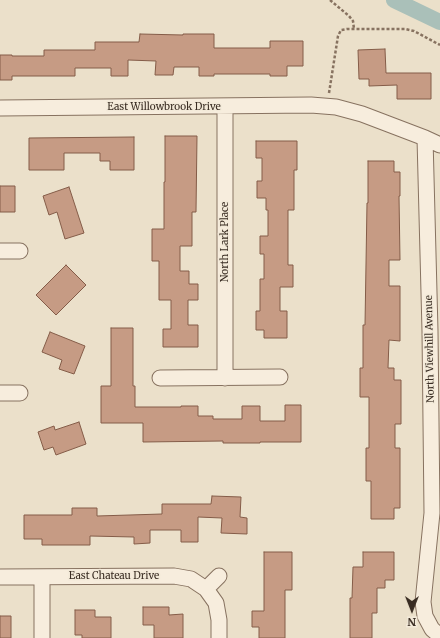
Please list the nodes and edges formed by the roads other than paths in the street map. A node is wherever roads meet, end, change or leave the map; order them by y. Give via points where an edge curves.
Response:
1 (224, 107) junction
2 (0, 108) edge
3 (425, 138) junction
4 (440, 145) edge
5 (0, 251) edge
6 (20, 251) dead end
7 (435, 331) edge
8 (280, 377) dead end
9 (160, 378) dead end
10 (224, 378) junction
11 (0, 393) edge
12 (20, 393) dead end
13 (219, 576) dead end
14 (0, 577) edge
15 (42, 577) junction
16 (206, 589) junction
17 (436, 633) edge
18 (42, 638) edge
19 (219, 638) edge

1 - 2 street, East Willowbrook Drive
1 - 3 street, East Willowbrook Drive via 336,107
1 - 10 street, North Lark Place
3 - 4 street, East Willowbrook Drive
3 - 7 street, North Viewhill Avenue
5 - 6 street
7 - 17 street, North Viewhill Avenue via 432,513 423,602 425,616
8 - 10 street
9 - 10 street
11 - 12 street
13 - 16 street
14 - 15 street, East Chateau Drive
15 - 16 street, East Chateau Drive via 174,576 191,579
15 - 18 street
16 - 19 street via 216,603

